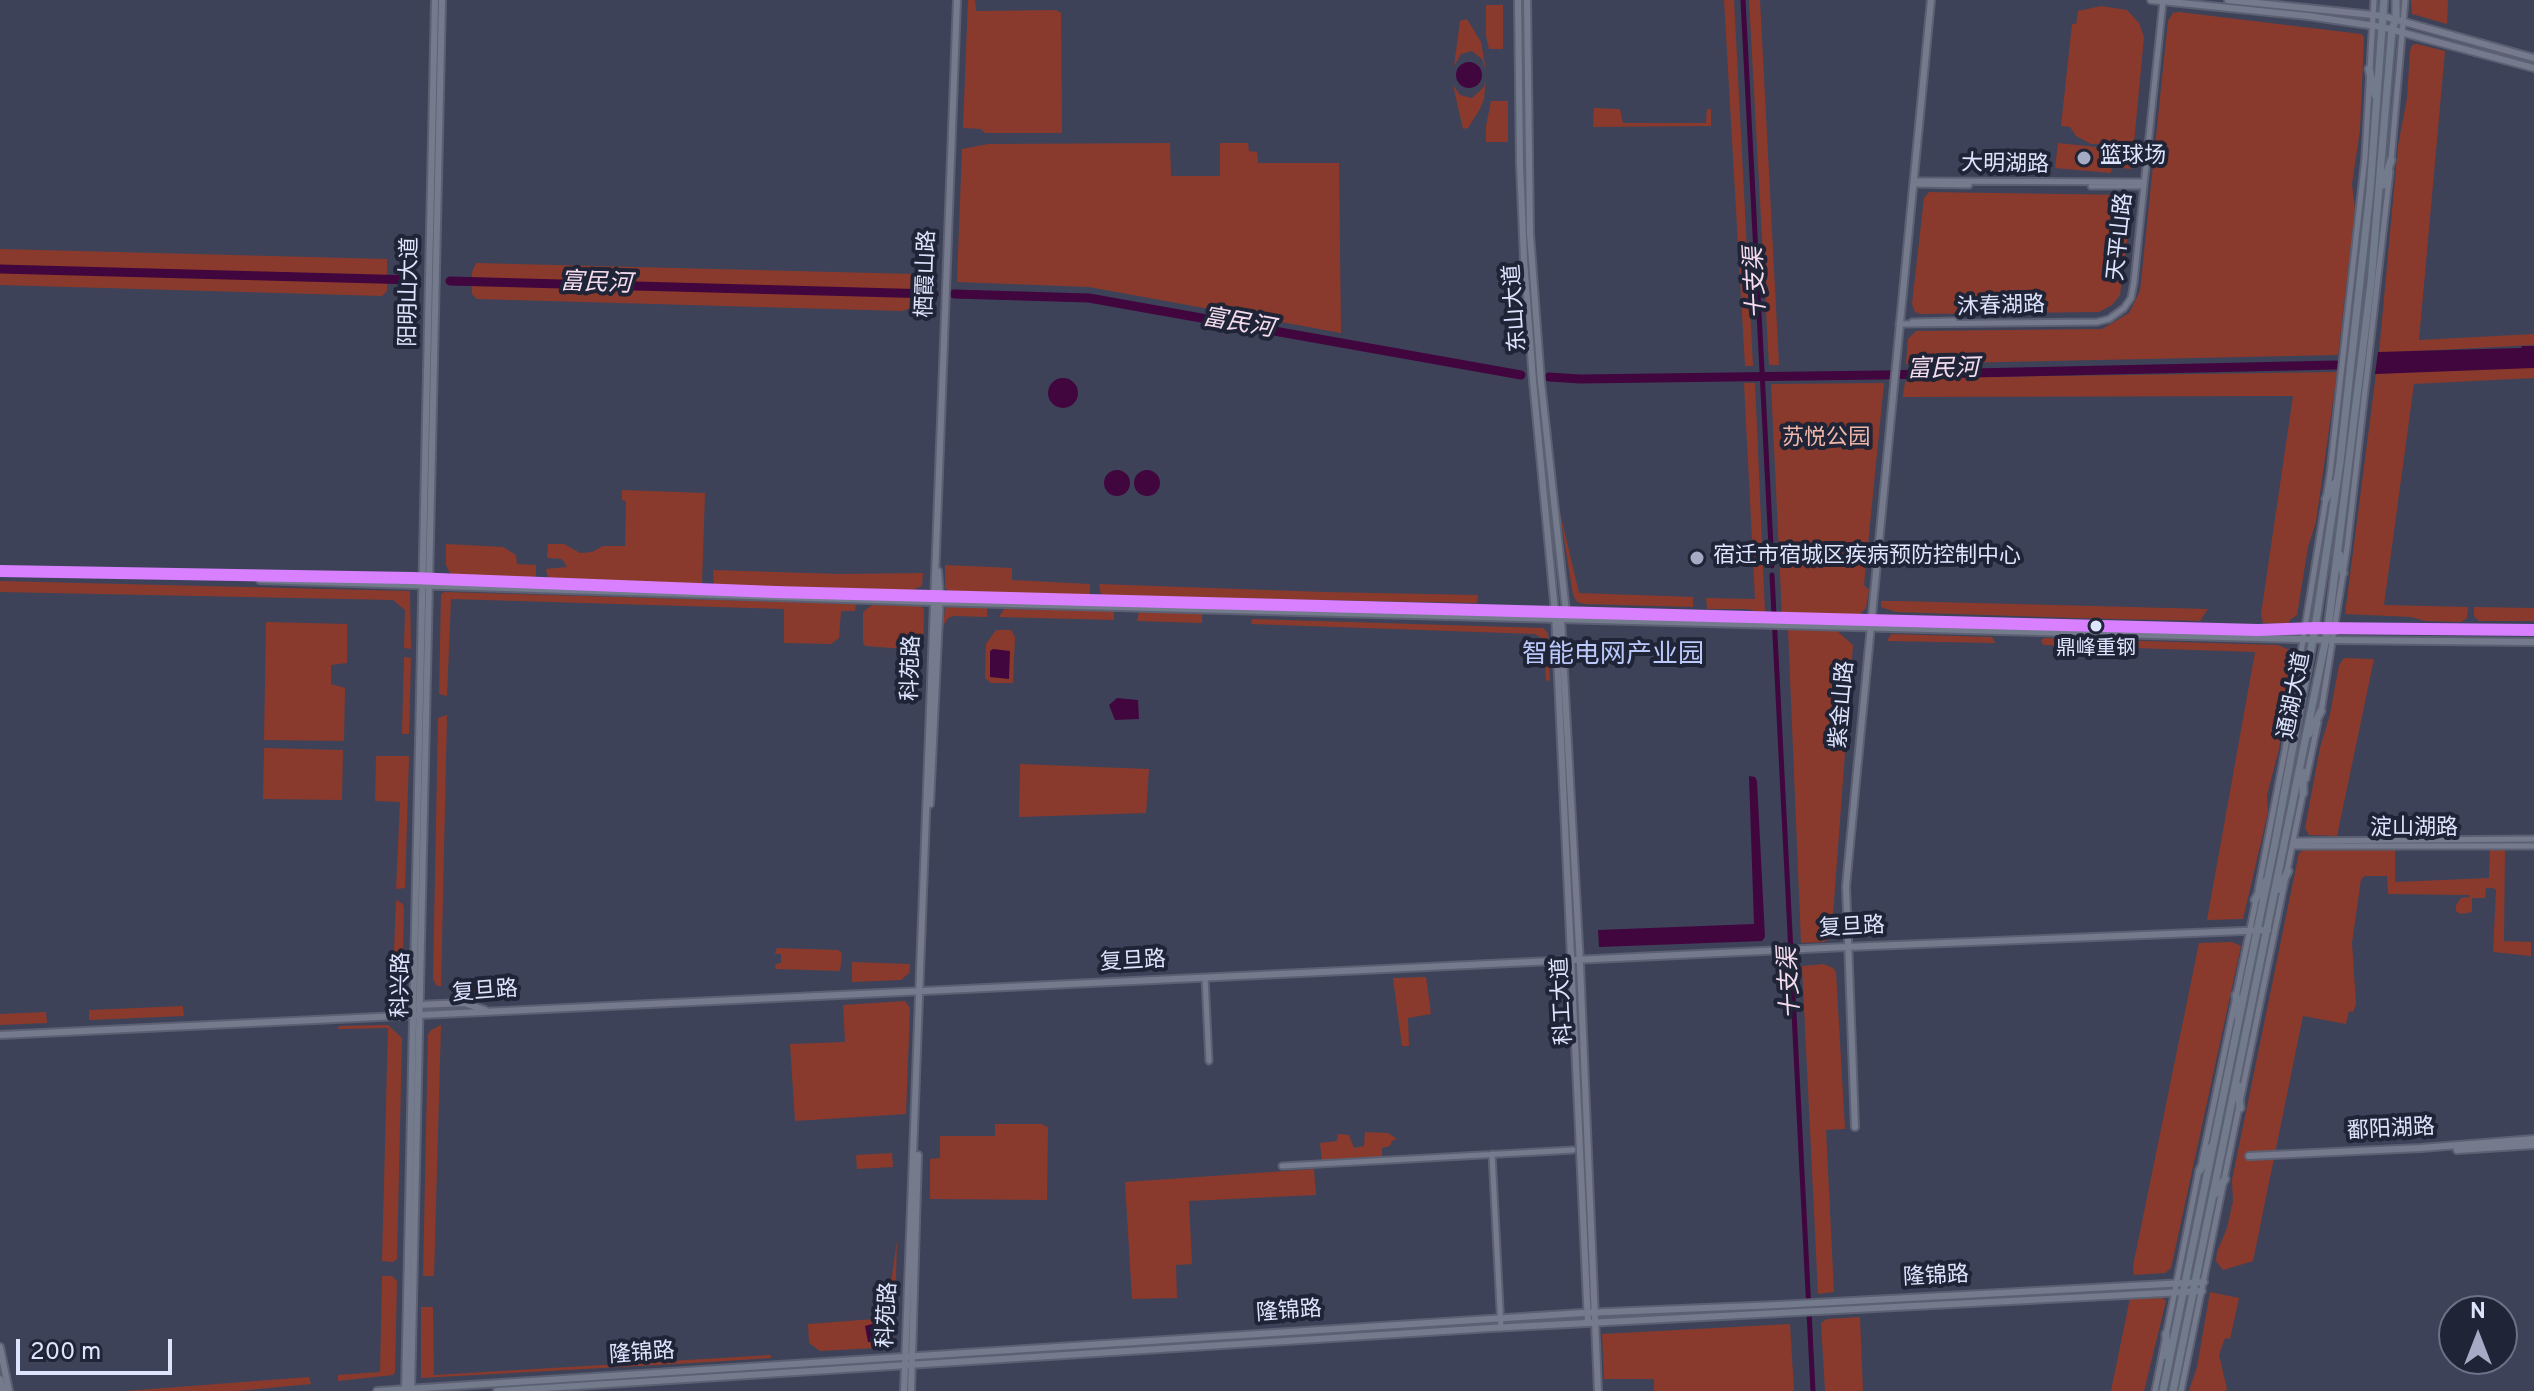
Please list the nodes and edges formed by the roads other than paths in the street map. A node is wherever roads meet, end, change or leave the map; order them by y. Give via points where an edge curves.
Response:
1 (435, 0) edge
2 (442, 0) edge
3 (957, 0) edge
4 (1518, 0) edge
5 (1527, 0) edge
6 (1931, 0) edge
7 (2151, 0) edge
8 (2228, 0) edge
9 (2374, 0) edge
10 (2384, 0) edge
11 (2396, 0) edge
12 (2405, 0) edge
13 (2162, 1) edge
14 (2378, 15) junction
15 (2400, 20) junction
16 (2373, 26) junction
17 (2382, 27) junction
18 (2392, 29) junction
19 (2403, 32) junction
20 (2534, 58) edge
21 (2534, 68) edge
22 (2369, 69) junction
23 (2377, 106) junction
24 (2391, 160) junction
25 (1914, 182) junction
26 (2143, 184) junction
27 (2379, 199) junction
28 (2103, 319) joint
29 (1899, 323) junction
30 (2338, 474) junction
31 (2326, 499) junction
32 (2339, 547) junction
33 (937, 549) joint
34 (0, 572) edge
35 (2343, 573) junction
36 (425, 581) junction
37 (936, 599) junction
38 (1560, 615) junction
39 (1870, 622) junction
40 (2315, 628) junction
41 (2331, 628) junction
42 (2304, 629) junction
43 (2534, 630) edge
44 (2303, 638) junction
45 (2313, 639) junction
46 (2329, 640) junction
47 (2534, 642) edge
48 (2294, 686) junction
49 (2301, 710) junction
50 (2321, 711) junction
51 (2304, 743) junction
52 (2302, 756) junction
53 (2303, 793) junction
54 (2534, 839) edge
55 (2294, 844) junction
56 (2534, 846) edge
57 (2288, 871) junction
58 (2269, 877) junction
59 (2275, 899) junction
60 (2255, 900) junction
61 (2268, 930) junction
62 (2253, 931) junction
63 (1846, 947) junction
64 (1571, 961) junction
65 (1580, 961) junction
66 (1205, 978) junction
67 (920, 992) junction
68 (2236, 995) junction
69 (417, 1005) junction
70 (489, 1011) junction
71 (416, 1016) junction
72 (2239, 1024) junction
73 (0, 1035) edge
74 (1209, 1061) dead end
75 (2237, 1079) junction
76 (2240, 1108) junction
77 (1855, 1127) dead end
78 (2215, 1139) junction
79 (2534, 1142) edge
80 (1573, 1150) dead end
81 (1492, 1154) junction
82 (2250, 1158) dead end
83 (1282, 1166) dead end
84 (2200, 1170) junction
85 (2225, 1179) junction
86 (2211, 1199) junction
87 (2198, 1286) junction
88 (2180, 1287) junction
89 (1779, 1309) junction
90 (1587, 1312) junction
91 (1596, 1312) junction
92 (1500, 1318) junction
93 (1596, 1322) junction
94 (1588, 1323) junction
95 (1501, 1328) junction
96 (2166, 1334) junction
97 (0, 1347) edge
98 (909, 1359) junction
99 (2168, 1369) junction
100 (0, 1379) edge
101 (408, 1390) edge
102 (3, 1391) edge
103 (9, 1391) edge
104 (377, 1391) edge
105 (497, 1391) edge
106 (904, 1391) edge
107 (911, 1391) edge
108 (1598, 1391) edge
109 (2155, 1391) edge
110 (2163, 1391) edge
111 (2173, 1391) edge
112 (2181, 1391) edge

1 - 36 main road, 阳明山大道
2 - 36 main road, 阳明山大道
3 - 33 street, 栖霞山路
4 - 38 main road, 东山大道 via 1524,259
5 - 38 main road, 东山大道 via 1530,234
6 - 25 street, 紫金山路
7 - 13 street
8 - 14 street
9 - 14 street
10 - 14 main road, 通湖大道
11 - 15 main road, 通湖大道
12 - 15 street
13 - 16 street
13 - 26 street, 天平山路
14 - 15 street
14 - 16 street
14 - 17 main road, 通湖大道
15 - 18 main road, 通湖大道
15 - 19 street
15 - 20 street
16 - 17 street
16 - 22 street
17 - 18 street
17 - 23 main road, 通湖大道
18 - 19 street
18 - 27 main road, 通湖大道
19 - 21 street
19 - 24 street
22 - 23 main road
22 - 31 street via 2359,214
23 - 30 main road, 通湖大道
24 - 27 main road
24 - 35 street
25 - 26 street, 大明湖路
25 - 29 street, 紫金山路
26 - 28 street, 天平山路 via 2129,294
27 - 32 main road, 通湖大道
28 - 29 street, 沐春湖路
29 - 39 street, 紫金山路
30 - 31 main road
30 - 40 main road, 通湖大道
31 - 42 street
32 - 35 main road
32 - 41 main road, 通湖大道
33 - 37 street, 科苑路
34 - 36 main road
35 - 41 street
36 - 37 main road
36 - 69 main road, 科兴路
37 - 38 main road
37 - 67 street, 科苑路
38 - 39 main road
38 - 64 street, 科工大道
38 - 65 street, 科工大道
39 - 42 main road
39 - 44 main road
39 - 63 street, 紫金山路 via 1846,886
40 - 41 main road
40 - 42 main road
40 - 45 main road, 通湖大道
41 - 43 main road
41 - 46 main road, 通湖大道
42 - 44 street
44 - 45 main road
44 - 48 street
45 - 46 main road
45 - 49 main road, 通湖大道
46 - 47 main road
46 - 50 street
46 - 51 main road, 通湖大道
48 - 49 main road
48 - 60 street
49 - 58 main road, 通湖大道
50 - 51 main road
50 - 53 street
51 - 52 main road, 通湖大道
52 - 53 main road
52 - 59 main road, 通湖大道
53 - 55 street
54 - 55 street, 淀山湖路
55 - 56 street, 淀山湖路
55 - 57 street
57 - 59 main road
57 - 76 street
58 - 60 main road
58 - 62 main road, 通湖大道
59 - 61 main road, 通湖大道
60 - 62 street
61 - 62 street, 复旦路
61 - 75 main road, 通湖大道
62 - 63 street, 复旦路
62 - 68 street
62 - 72 main road, 通湖大道
63 - 65 street, 复旦路
63 - 77 street, 紫金山路
64 - 65 street, 复旦路
64 - 66 street, 复旦路
64 - 90 street, 科工大道
65 - 91 street, 科工大道
66 - 67 street, 复旦路
66 - 74 street
67 - 70 street, 复旦路
67 - 98 street, 科苑路
68 - 72 main road
68 - 84 street
69 - 70 street via 464,1003
69 - 71 main road, 科兴路
70 - 71 street, 复旦路
71 - 73 street, 复旦路
71 - 101 main road, 科兴路
72 - 78 main road, 通湖大道
75 - 76 main road
75 - 86 main road, 通湖大道
76 - 85 street
78 - 84 main road
78 - 88 main road, 通湖大道
79 - 82 street, 鄱阳湖路
80 - 81 street
81 - 83 street
81 - 92 street
84 - 88 street
85 - 86 main road
85 - 87 street
86 - 87 main road, 通湖大道
87 - 88 main road, 隆锦路
87 - 111 main road, 通湖大道
87 - 112 street
88 - 89 main road, 隆锦路
88 - 96 street
88 - 99 main road, 通湖大道
89 - 91 main road, 隆锦路
89 - 93 main road, 隆锦路
90 - 91 main road, 隆锦路
90 - 92 main road, 隆锦路
90 - 94 street, 科工大道
91 - 93 street, 科工大道
92 - 95 street
92 - 98 main road, 隆锦路
93 - 94 main road, 隆锦路
93 - 108 street, 科工大道
94 - 95 main road, 隆锦路
95 - 98 main road, 隆锦路
96 - 99 main road
96 - 109 street
97 - 103 street
98 - 101 main road, 隆锦路
98 - 105 main road, 隆锦路
98 - 106 street, 科苑路
98 - 107 street, 科苑路
99 - 110 main road, 通湖大道
100 - 102 street
101 - 104 main road, 隆锦路

